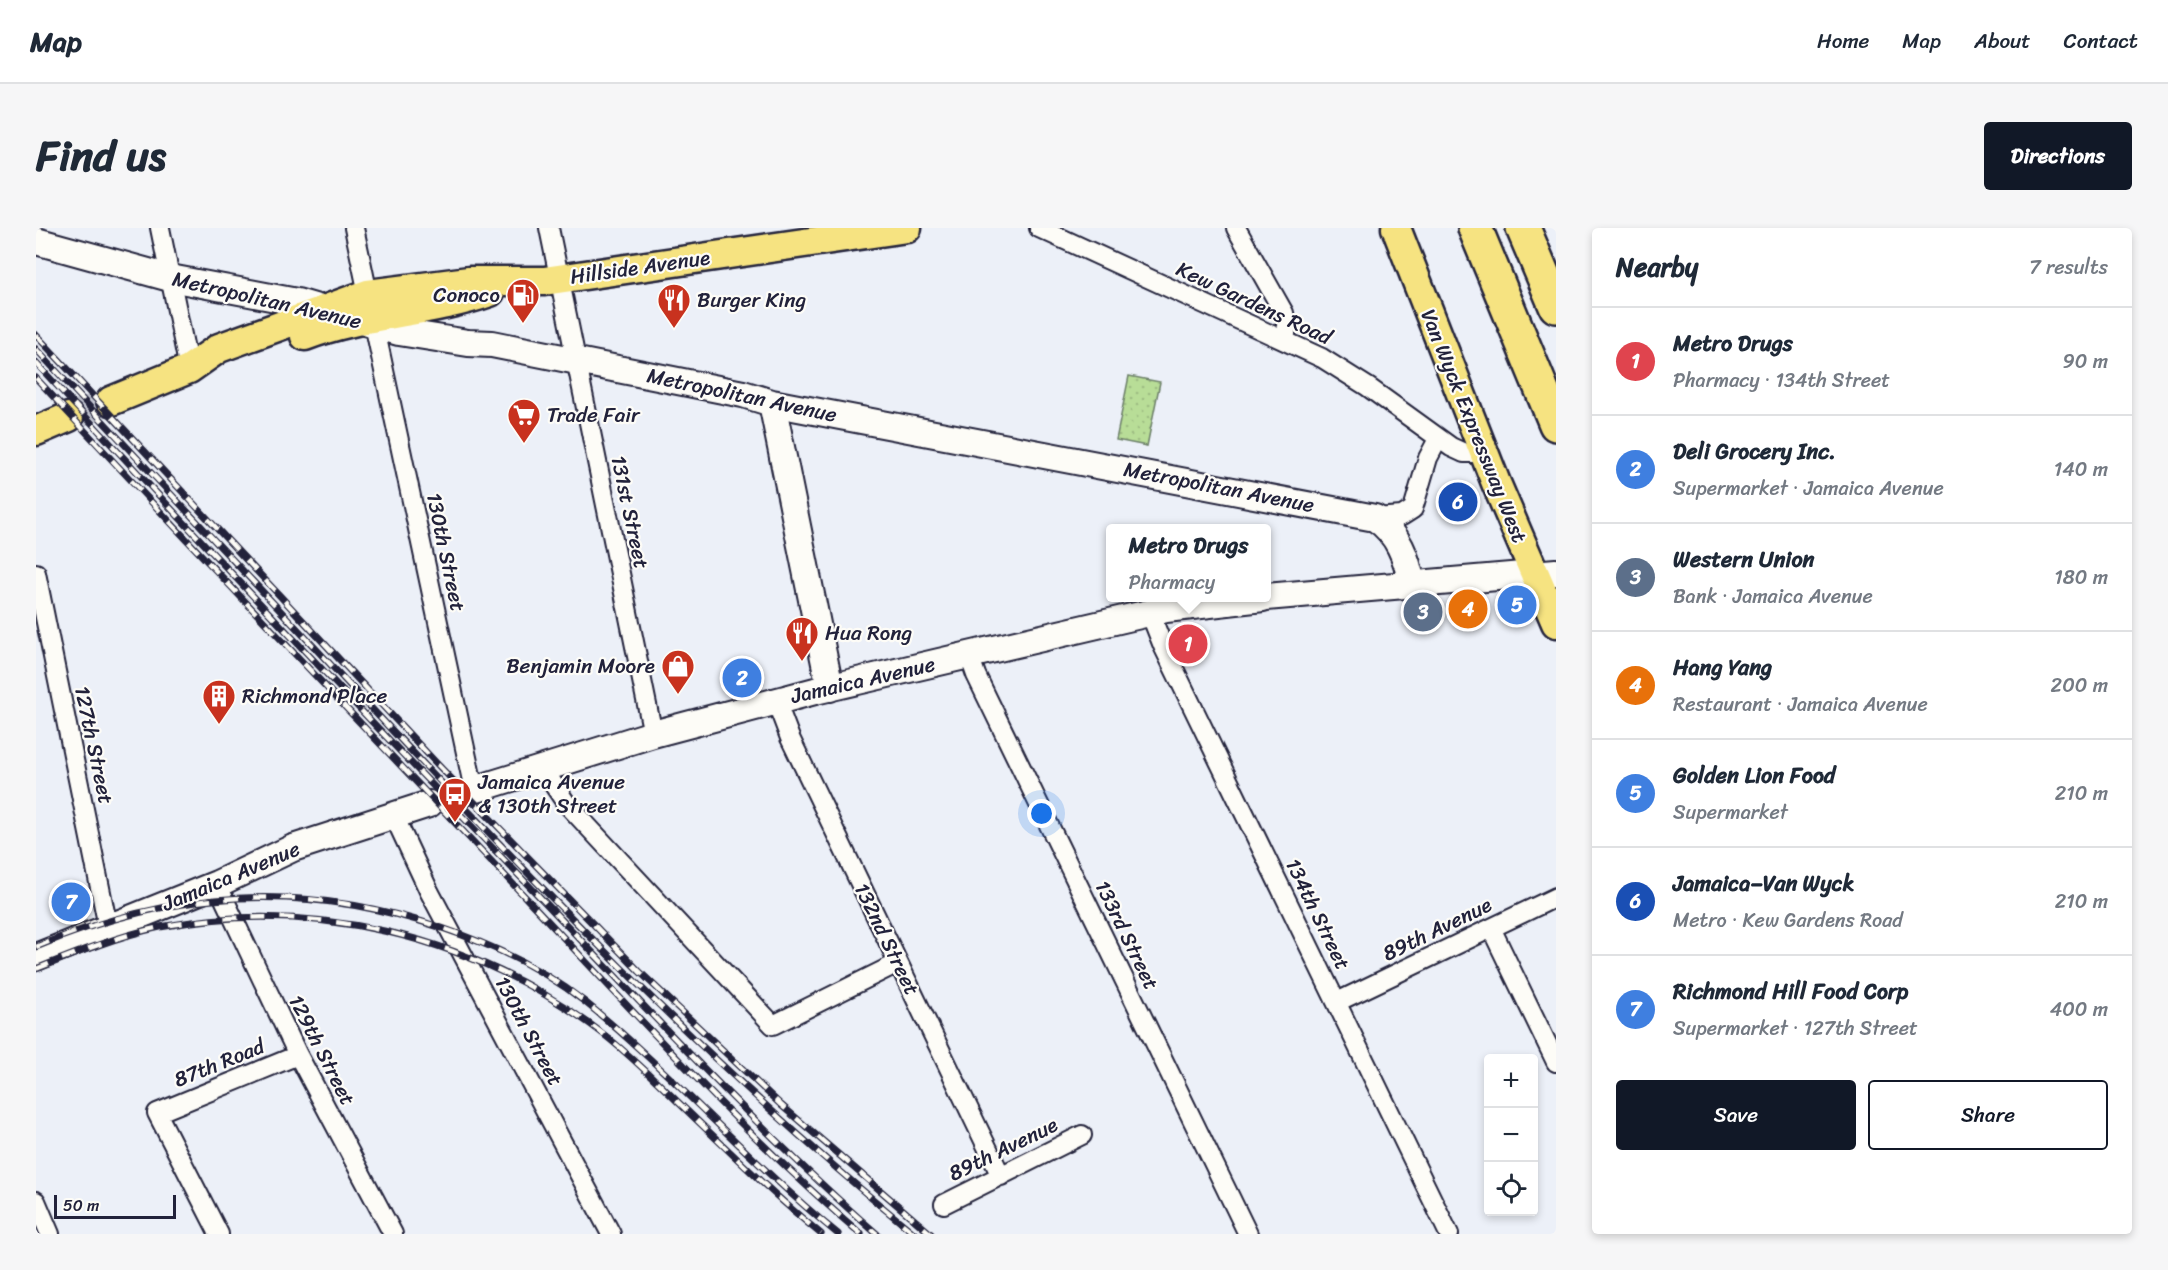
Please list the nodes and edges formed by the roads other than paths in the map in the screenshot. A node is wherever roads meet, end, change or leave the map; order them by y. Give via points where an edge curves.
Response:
1 (160, 228) edge
2 (354, 228) edge
3 (549, 228) edge
4 (907, 228) edge
5 (1039, 228) edge
6 (1236, 228) edge
7 (1396, 228) edge
8 (1475, 228) edge
9 (1523, 228) edge
10 (820, 234) edge
11 (36, 241) edge
12 (170, 278) junction
13 (560, 279) junction
14 (515, 283) junction
15 (368, 294) junction
16 (441, 305) junction
17 (1556, 306) edge
18 (321, 309) junction
19 (365, 322) junction
20 (1285, 341) junction
21 (492, 344) junction
22 (577, 362) junction
23 (189, 369) junction
24 (111, 401) tunnel mouth
25 (772, 403) junction
26 (69, 417) tunnel mouth
27 (1556, 424) edge
28 (36, 431) edge
29 (1438, 439) junction
30 (1484, 453) junction
31 (1375, 518) junction
32 (36, 573) edge
33 (1545, 573) edge
34 (1412, 585) junction
35 (1271, 597) edge
36 (1216, 602) edge
37 (1150, 613) junction
38 (1556, 623) edge
39 (969, 655) junction
40 (830, 688) junction
41 (776, 701) junction
42 (653, 735) junction
43 (543, 769) junction
44 (472, 791) joint
45 (429, 804) tunnel mouth
46 (394, 816) junction
47 (216, 884) junction
48 (1556, 897) edge
49 (108, 927) junction
50 (1491, 928) junction
51 (36, 957) edge
52 (898, 963) junction
53 (1337, 1002) junction
54 (297, 1055) junction
55 (1556, 1062) edge
56 (1082, 1135) dead end
57 (1001, 1176) junction
58 (36, 1201) edge
59 (944, 1204) dead end
60 (50, 1234) edge
61 (219, 1234) edge
62 (393, 1234) edge
63 (611, 1234) edge
64 (1248, 1234) edge
65 (1449, 1234) edge

1 - 12 street
2 - 15 street
3 - 13 street, 131st Street
4 - 10 main road, Hillside Avenue
5 - 20 street, Kew Gardens Road
6 - 20 street via 1284,313
7 - 30 main road, Van Wyck Expressway West
8 - 27 highway
9 - 17 highway
10 - 13 main road, Hillside Avenue
11 - 12 main road, Metropolitan Avenue
12 - 18 main road, Metropolitan Avenue
12 - 23 street
13 - 14 main road, Hillside Avenue
13 - 22 street, 131st Street
14 - 15 main road, Hillside Avenue via 469,281
14 - 16 main road, Hillside Avenue
15 - 18 main road, Hillside Avenue
16 - 19 main road, Hillside Avenue
16 - 21 main road via 448,329
18 - 19 main road, Metropolitan Avenue
18 - 23 main road, Hillside Avenue via 219,348
19 - 21 main road, Metropolitan Avenue via 420,336
19 - 23 main road, Hillside Avenue via 326,328 226,366
19 - 44 street, 130th Street
20 - 29 street, Kew Gardens Road via 1334,365
21 - 22 main road, Metropolitan Avenue
22 - 25 main road, Metropolitan Avenue via 744,394
22 - 42 street, 131st Street
23 - 24 main road, Hillside Avenue
25 - 31 main road, Metropolitan Avenue
25 - 40 main road
26 - 28 main road
29 - 30 street, Kew Gardens Road via 1464,453
29 - 31 street via 1428,458 1413,509 1402,516
30 - 33 main road, Van Wyck Expressway West
31 - 34 main road via 1395,537
32 - 49 street, 127th Street
33 - 34 main road, Jamaica Avenue
33 - 38 main road, Van Wyck Expressway West
34 - 35 main road, Jamaica Avenue
36 - 37 main road, Jamaica Avenue
37 - 39 main road, Jamaica Avenue
37 - 53 street, 134th Street
39 - 40 main road, Jamaica Avenue
39 - 64 street, 133rd Street
40 - 41 main road, Jamaica Avenue
41 - 42 main road, Jamaica Avenue
41 - 52 street, 132nd Street
42 - 43 main road, Jamaica Avenue
43 - 44 main road, Jamaica Avenue
43 - 52 street via 566,803 773,1025
45 - 46 main road, Jamaica Avenue
46 - 47 main road, Jamaica Avenue via 293,848
46 - 63 street, 130th Street via 429,891
47 - 49 main road, Jamaica Avenue
47 - 54 street, 129th Street
48 - 50 street, 89th Avenue
49 - 51 main road, Jamaica Avenue
50 - 53 street, 89th Avenue
50 - 55 street
52 - 57 street, 132nd Street
53 - 65 street, 134th Street
54 - 61 street, 87th Road via 157,1113
54 - 62 street, 129th Street
56 - 57 street, 89th Avenue
57 - 59 street, 89th Avenue
58 - 60 street

